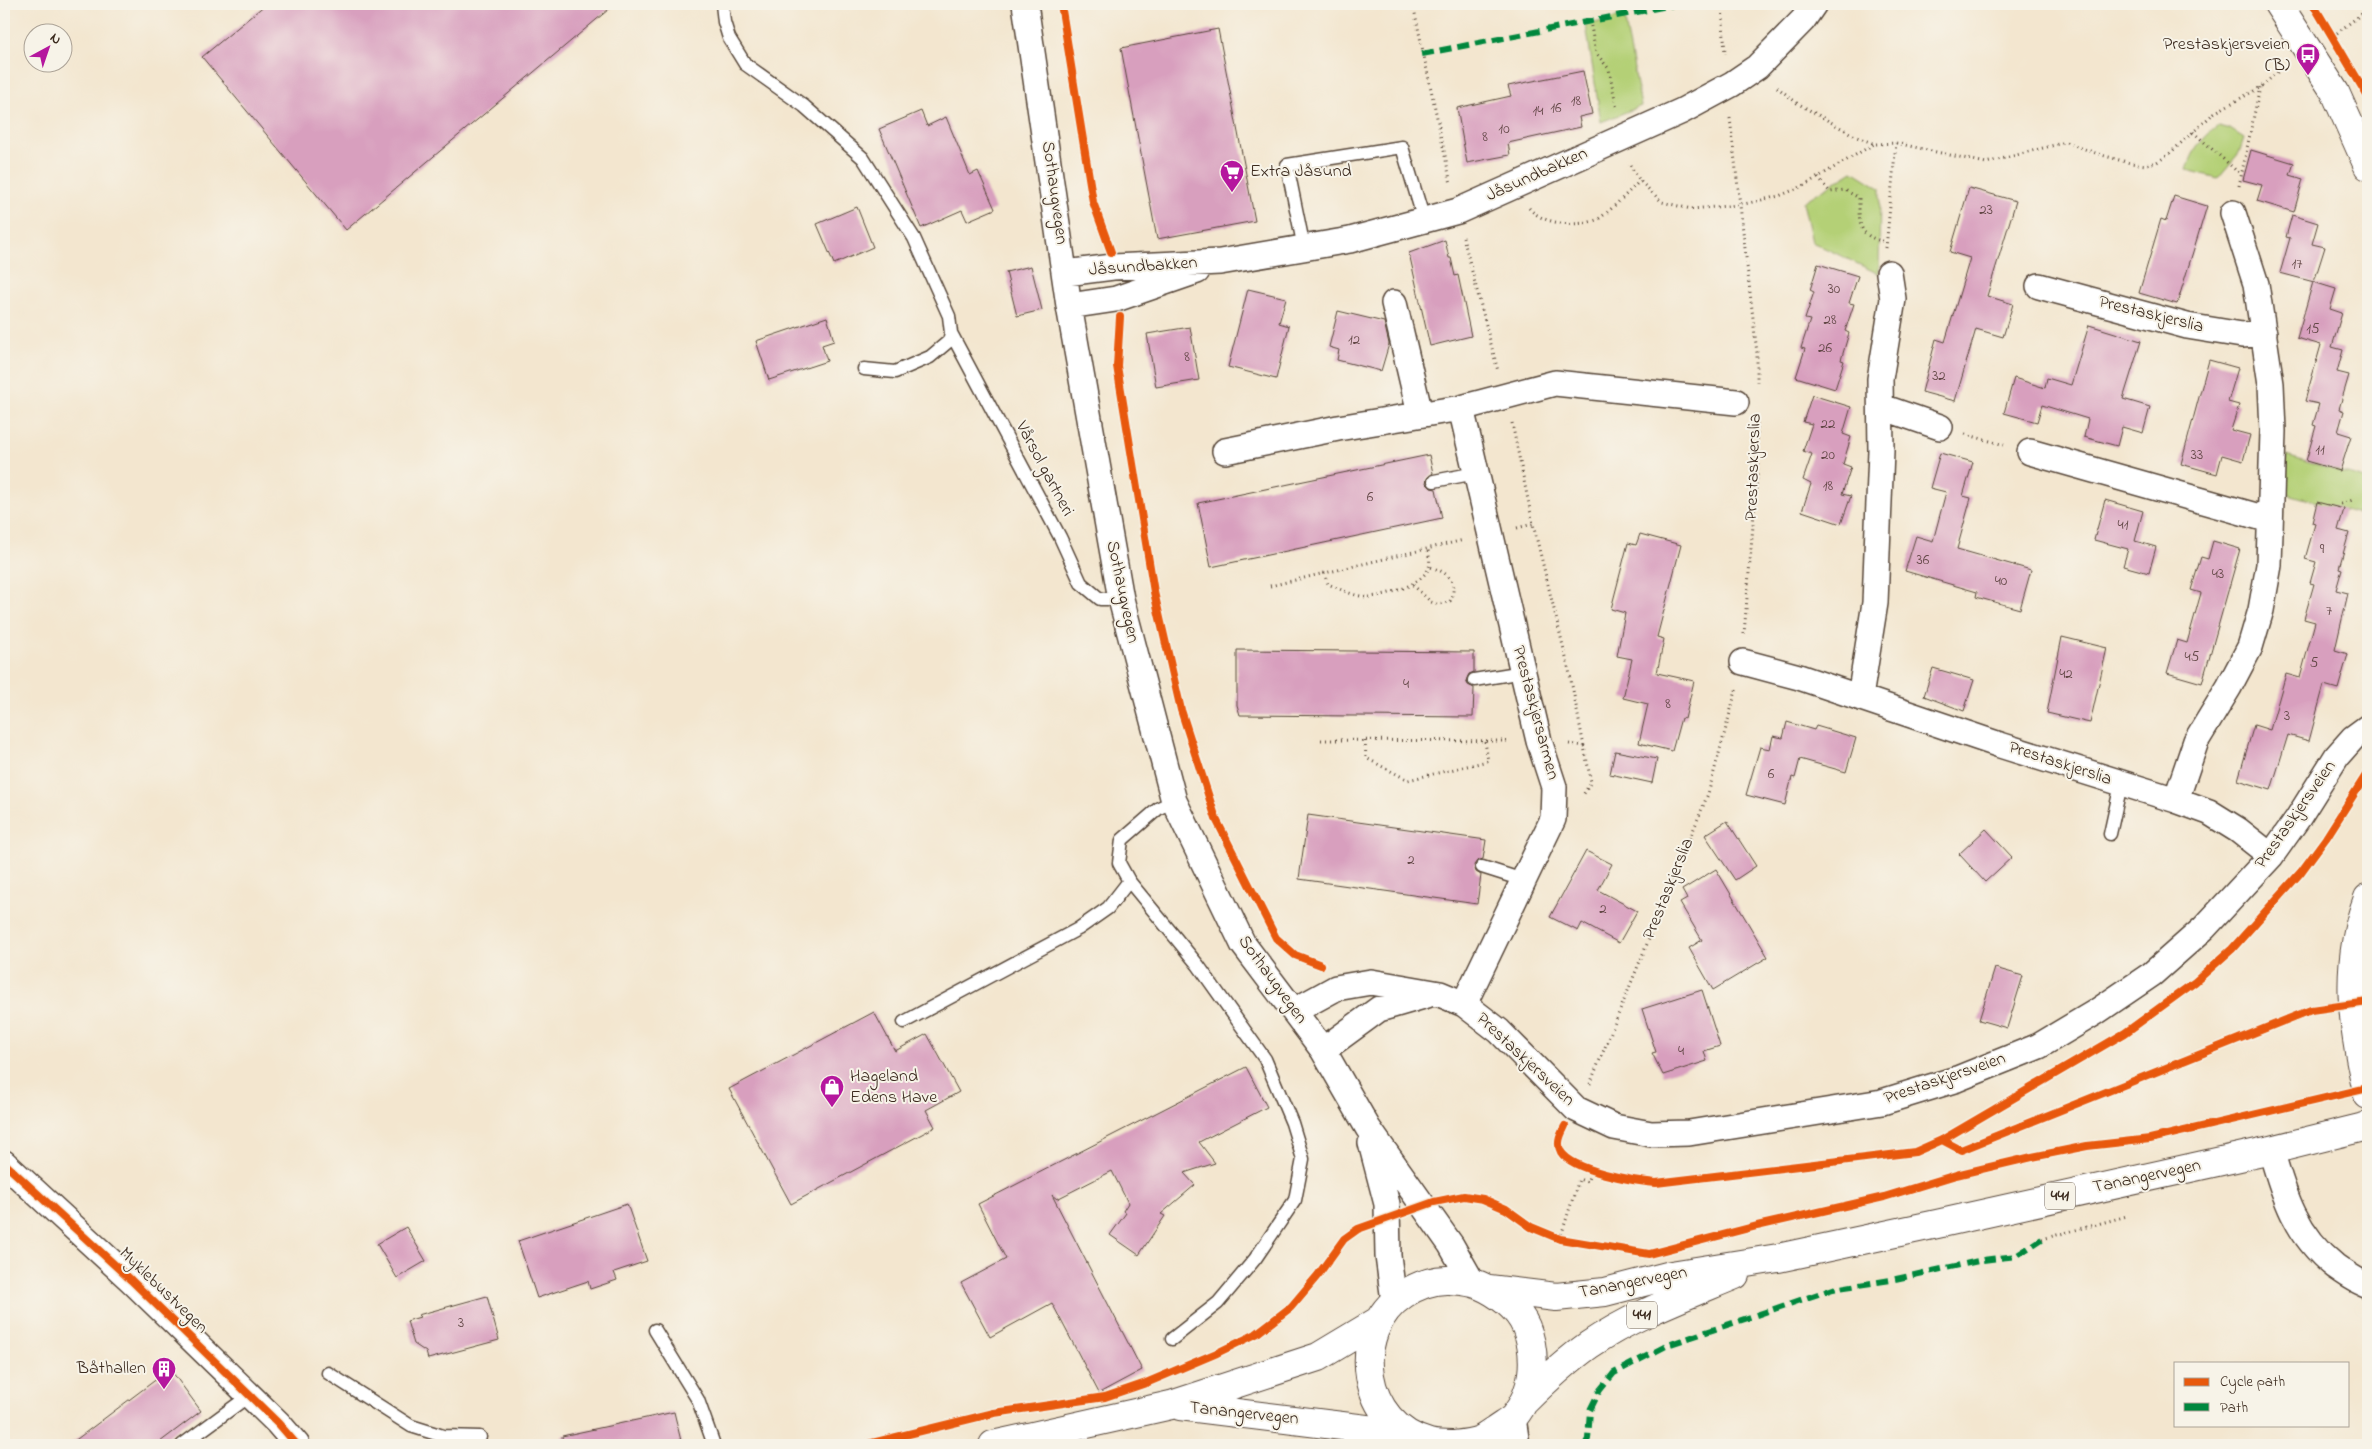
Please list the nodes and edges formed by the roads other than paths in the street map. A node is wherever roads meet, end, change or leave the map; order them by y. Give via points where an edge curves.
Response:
1 (722, 4) edge
2 (1026, 4) edge
3 (1814, 4) edge
4 (2278, 4) edge
5 (2368, 166) edge
6 (2233, 214) road end
7 (1424, 220) junction
8 (1304, 248) junction
9 (1220, 262) junction
10 (1066, 273) junction
11 (1889, 273) road end
12 (2039, 286) dead end
13 (1394, 303) dead end
14 (1069, 306) junction
15 (951, 333) junction
16 (2264, 333) junction
17 (864, 370) dead end
18 (1736, 402) dead end
19 (1882, 407) junction
20 (1461, 408) junction
21 (1420, 414) junction
22 (1940, 427) road end
23 (1225, 451) dead end
24 (2030, 452) road end
25 (1476, 473) junction
26 (1434, 481) dead end
27 (2270, 520) junction
28 (1122, 599) junction
29 (1743, 662) road end
30 (1523, 672) junction
31 (1474, 680) dead end
32 (1860, 697) junction
33 (2368, 727) edge
34 (2121, 784) junction
35 (2176, 800) junction
36 (1174, 802) junction
37 (2110, 834) dead end
38 (2271, 856) junction
39 (1482, 867) dead end
40 (1523, 880) junction
41 (1128, 881) junction
42 (2368, 898) edge
43 (2363, 930) edge
44 (1434, 993) junction
45 (1464, 1004) junction
46 (1294, 1011) junction
47 (904, 1022) dead end
48 (1323, 1050) junction
49 (2368, 1095) edge
50 (2368, 1126) edge
51 (1368, 1128) junction
52 (2271, 1150) junction
53 (4, 1164) edge
54 (1778, 1258) junction
55 (1480, 1285) junction
56 (2368, 1285) edge
57 (1386, 1311) junction
58 (655, 1330) dead end
59 (1172, 1339) dead end
60 (328, 1373) dead end
61 (250, 1395) junction
62 (1171, 1405) junction
63 (1518, 1410) junction
64 (1407, 1434) junction
65 (480, 1437) dead end
66 (182, 1445) edge
67 (297, 1445) edge
68 (714, 1445) edge
69 (993, 1445) edge
70 (1453, 1445) edge
71 (1517, 1445) edge

1 - 15 lane, Vårsol gartneri via 728,38 745,64 804,106 863,158 914,238 949,316
2 - 10 street, Sothaugvegen
3 - 7 street, Jåsundbakken via 1803,20 1757,67 1732,84 1682,111 1458,211
4 - 5 main road via 2335,92
6 - 16 street via 2256,284
7 - 8 street, Jåsundbakken via 1350,240
7 - 8 lane via 1402,147 1287,165
8 - 9 street, Jåsundbakken
9 - 10 street, Jåsundbakken via 1112,267
9 - 14 street, Jåsundbakken via 1116,299
10 - 14 street, Sothaugvegen
11 - 19 street via 1892,311 1880,379
12 - 16 street, Prestaskjerslia via 2186,326 2242,335
13 - 21 street
14 - 28 street, Sothaugvegen
15 - 17 lane via 949,341 937,352 895,372
15 - 28 lane, Vårsol gartneri via 1081,582 1100,598
16 - 27 street via 2273,431
18 - 20 street via 1555,383
19 - 22 street
19 - 32 street via 1875,603
20 - 21 street
20 - 25 street, Prestaskjersarmen
21 - 23 street
24 - 27 street
25 - 26 lane
25 - 30 street, Prestaskjersarmen
27 - 35 street via 2269,565 2262,610 2250,647 2196,741
28 - 36 street, Sothaugvegen
29 - 32 street, Prestaskjerslia
30 - 31 lane
30 - 40 street, Prestaskjersarmen via 1554,787 1553,819
32 - 34 street, Prestaskjerslia
33 - 38 street, Prestaskjersveien via 2337,756
34 - 35 street, Prestaskjerslia
34 - 37 lane
35 - 38 street, Prestaskjerslia via 2209,812
36 - 41 lane via 1159,808 1122,840 1119,863
36 - 46 street, Sothaugvegen via 1243,944
38 - 45 street, Prestaskjersveien via 2204,928 2152,974 2096,1012 2039,1046 1957,1079 1882,1102 1689,1133 1651,1134 1614,1126 1576,1108 1498,1031
39 - 40 lane
40 - 45 street, Prestaskjersarmen
41 - 47 lane via 1108,908 1078,929
41 - 59 lane via 1198,965 1265,1059 1292,1123 1303,1159 1295,1200 1255,1259 1218,1303
42 - 43 main road
43 - 49 main road via 2352,979 2352,1003 2357,1049
44 - 45 street, Prestaskjersveien
44 - 46 street, Prestaskjersveien via 1371,982 1336,988
44 - 48 street via 1379,1009
46 - 48 street, Sothaugvegen
48 - 51 street, Sothaugvegen
50 - 52 main road, Tanangervegen / 441
51 - 55 street, Sothaugvegen
51 - 57 street, Sothaugvegen via 1387,1204
52 - 54 main road, Tanangervegen / 441
52 - 56 street via 2292,1213 2307,1239 2342,1271
53 - 61 street, Myklebustvegen
54 - 55 main road, Tanangervegen / 441 via 1671,1275 1605,1292 1556,1297
54 - 63 main road, Tanangervegen / 441 via 1637,1317 1559,1368
55 - 57 main road, 441 via 1439,1280 1415,1287
55 - 63 main road via 1510,1304 1525,1326 1533,1351 1532,1378
57 - 62 main road, Tanangervegen / 441 via 1318,1357
57 - 64 main road, 441 via 1369,1345 1368,1370 1374,1395 1388,1417
58 - 68 lane via 698,1400
60 - 65 lane via 411,1426 443,1436
61 - 66 lane
61 - 67 street, Myklebustvegen
62 - 64 main road, Tanangervegen / 441
62 - 69 main road, Tanangervegen / 441
63 - 70 main road, 441 via 1481,1440
63 - 71 street
64 - 70 main road, 441 via 1429,1443

